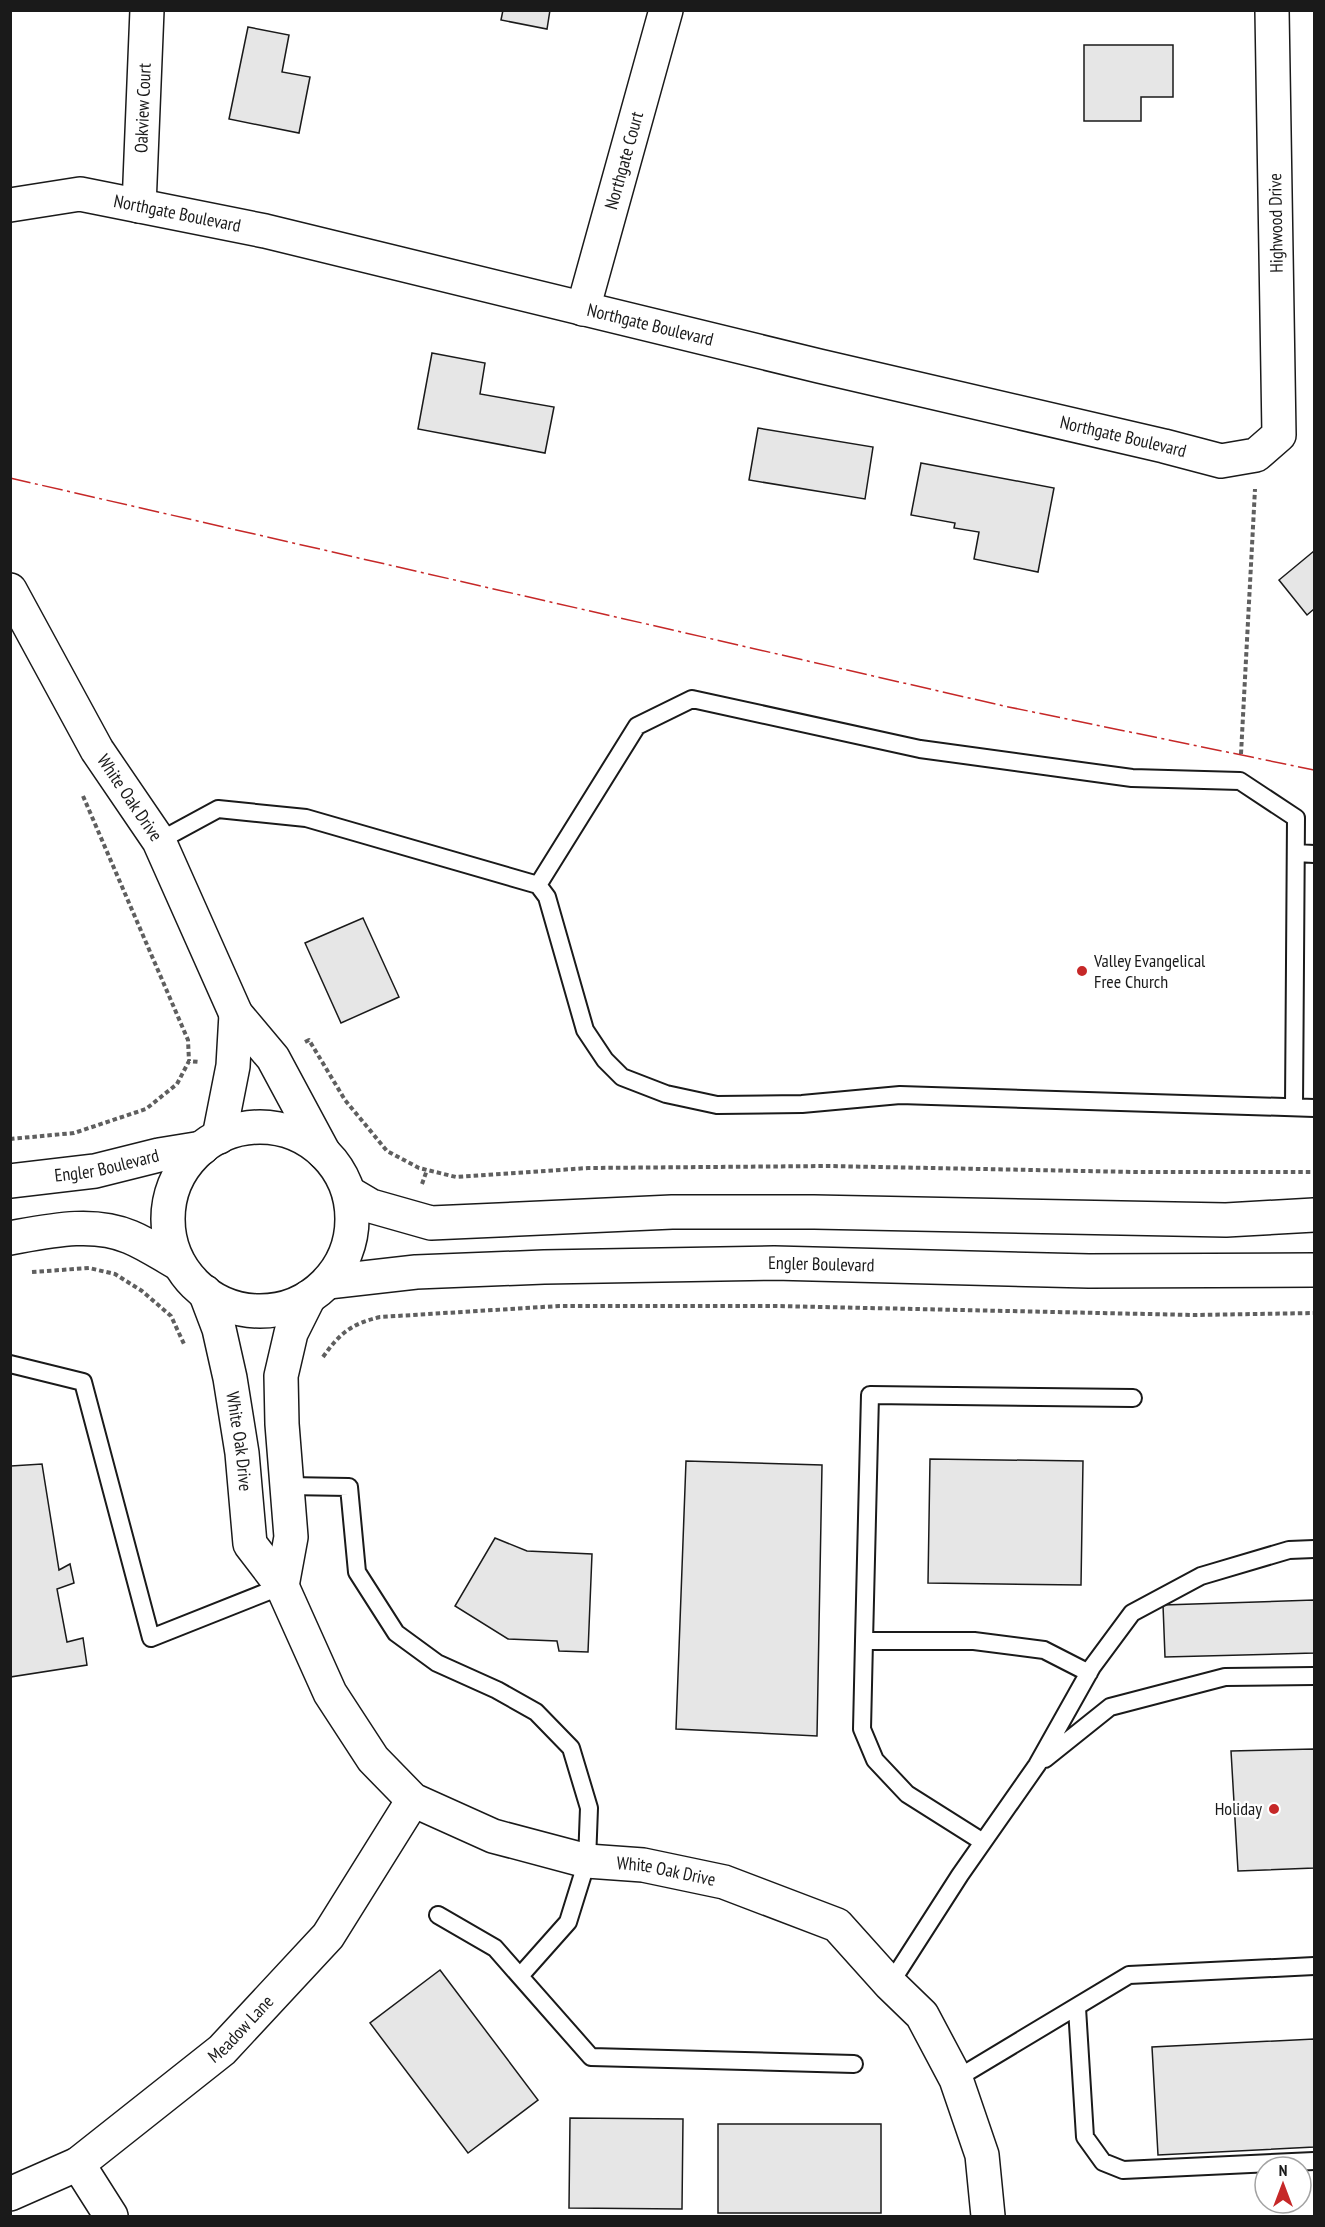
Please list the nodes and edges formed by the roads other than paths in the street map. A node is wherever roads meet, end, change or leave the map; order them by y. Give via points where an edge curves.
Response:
1 (147, 10) edge
2 (666, 10) edge
3 (1272, 10) edge
4 (10, 205) edge
5 (139, 206) junction
6 (583, 309) junction
7 (1268, 445) joint
8 (10, 590) edge
9 (159, 841) junction
10 (1296, 853) junction
11 (1314, 854) edge
12 (538, 885) junction
13 (236, 1014) junction
14 (1294, 1107) junction
15 (1314, 1108) edge
16 (211, 1142) junction
17 (324, 1153) junction
18 (10, 1181) edge
19 (349, 1193) junction
20 (1314, 1215) edge
21 (10, 1238) edge
22 (179, 1264) junction
23 (1314, 1270) edge
24 (318, 1290) junction
25 (205, 1292) junction
26 (10, 1364) edge
27 (1133, 1398) dead end
28 (287, 1486) junction
29 (1314, 1549) edge
30 (282, 1586) junction
31 (864, 1641) junction
32 (1089, 1673) junction
33 (1314, 1676) edge
34 (1037, 1765) junction
35 (413, 1800) junction
36 (983, 1842) junction
37 (587, 1861) junction
38 (438, 1915) dead end
39 (1314, 1966) edge
40 (520, 1976) junction
41 (890, 1984) junction
42 (1077, 2008) junction
43 (854, 2064) dead end
44 (956, 2079) junction
45 (1314, 2161) edge
46 (78, 2164) junction
47 (10, 2194) edge
48 (111, 2217) edge
49 (988, 2217) edge

1 - 5 street, Oakview Court
2 - 6 street, Northgate Court
3 - 7 street, Highwood Drive
4 - 5 street, Northgate Boulevard via 80,194
5 - 6 street, Northgate Boulevard via 265,231
6 - 7 street, Northgate Boulevard via 1221,461
8 - 9 street, White Oak Drive via 97,750
9 - 12 lane via 218,809 306,818
9 - 13 street, White Oak Drive
10 - 11 lane
10 - 12 lane via 1296,818 1240,781 1132,778 920,749 692,699 637,726
10 - 14 lane
12 - 14 lane via 547,897 585,1030 622,1077 666,1094 717,1105 802,1104 900,1095
13 - 16 street, White Oak Drive via 233,1066
13 - 17 street, White Oak Drive via 273,1058
14 - 15 lane
16 - 17 street via 240,1130 261,1127 305,1139
16 - 18 street, Engler Boulevard via 95,1171
16 - 22 street via 187,1164 170,1203 168,1225
17 - 19 street
19 - 20 street via 371,1206 431,1223 672,1212 1226,1220
19 - 24 street via 350,1240 341,1263
21 - 22 street via 62,1229 101,1230 130,1236
22 - 25 street
23 - 24 street, Engler Boulevard via 1089,1271 774,1263 544,1267 416,1272
24 - 25 street via 287,1307 264,1311 240,1309
24 - 28 street via 291,1333 281,1376
25 - 30 street, White Oak Drive via 219,1329 230,1378 250,1544
26 - 30 lane via 83,1382 151,1638
27 - 31 lane via 870,1395
28 - 30 street via 291,1536
28 - 37 lane via 349,1487 357,1572 396,1633 437,1663 536,1712 570,1748 589,1808
29 - 32 lane via 1289,1550 1202,1576 1132,1612
30 - 35 street, White Oak Drive via 330,1693 373,1759
31 - 32 lane via 974,1641 1044,1650
31 - 36 lane via 862,1729 875,1760 907,1794
32 - 34 lane
33 - 34 lane via 1225,1677 1110,1707
34 - 36 lane
35 - 37 street, White Oak Drive via 493,1836
35 - 46 street, Meadow Lane via 328,1936 222,2050
36 - 41 lane
37 - 40 lane via 568,1922
37 - 41 street, White Oak Drive via 642,1865 724,1882 837,1925
38 - 40 lane via 495,1948
39 - 42 lane via 1130,1975
40 - 43 lane via 591,2057
41 - 44 street, White Oak Drive via 922,2015
42 - 44 lane
42 - 45 lane via 1085,2137 1103,2162 1123,2170
44 - 49 street, White Oak Drive via 982,2155
46 - 47 street, Meadow Lane
46 - 48 street

